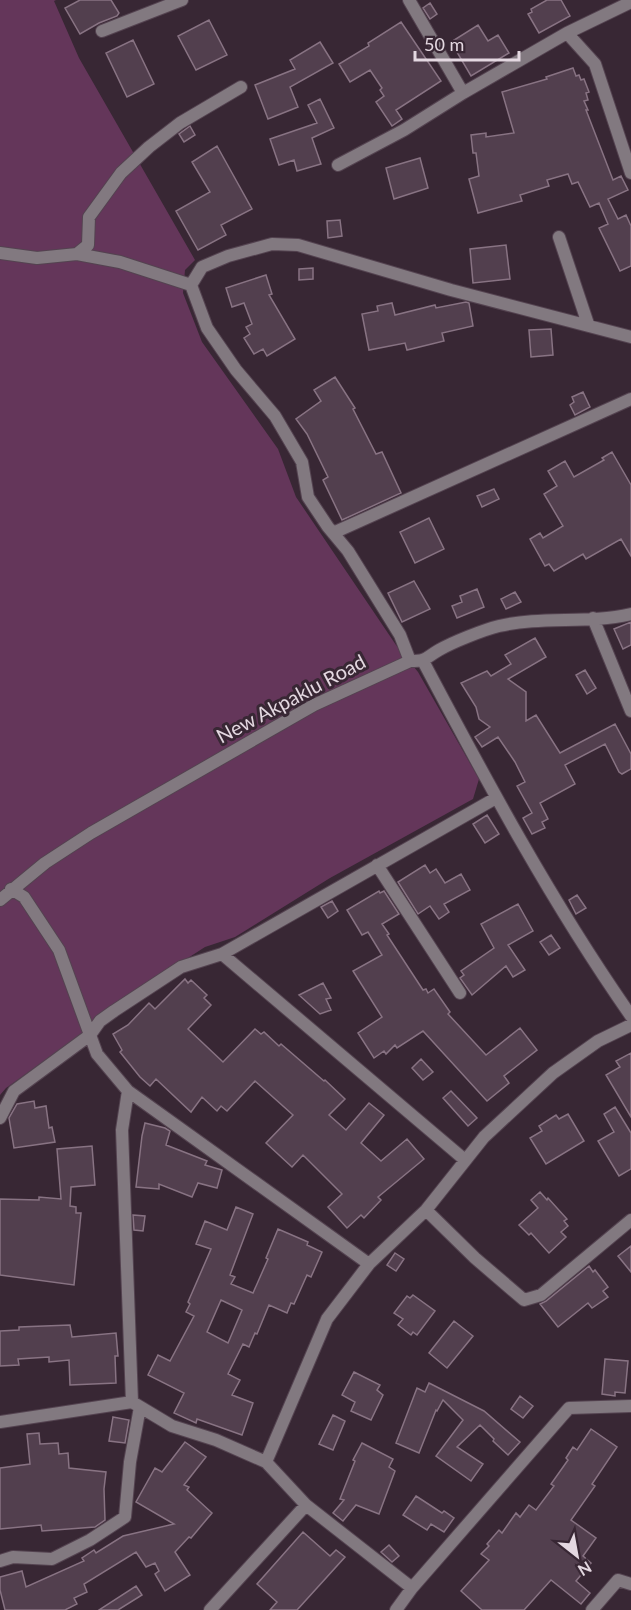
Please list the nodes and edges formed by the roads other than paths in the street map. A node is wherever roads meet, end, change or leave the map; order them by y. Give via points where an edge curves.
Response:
1 (182, 0) edge
2 (409, 0) edge
3 (631, 2) edge
4 (102, 31) dead end
5 (567, 33) junction
6 (241, 87) dead end
7 (463, 93) junction
8 (338, 165) dead end
9 (631, 173) edge
10 (559, 237) dead end
11 (0, 253) edge
12 (77, 254) junction
13 (191, 285) junction
14 (588, 324) junction
15 (631, 337) edge
16 (631, 399) edge
17 (333, 533) junction
18 (631, 614) edge
19 (593, 618) junction
20 (410, 661) junction
21 (423, 661) junction
22 (631, 711) edge
23 (496, 798) junction
24 (377, 865) junction
25 (11, 889) junction
26 (0, 900) edge
27 (222, 954) junction
28 (460, 993) dead end
29 (631, 1016) edge
30 (631, 1025) edge
31 (90, 1035) junction
32 (128, 1091) junction
33 (0, 1118) edge
34 (465, 1160) junction
35 (426, 1210) junction
36 (631, 1220) edge
37 (369, 1264) junction
38 (136, 1405) junction
39 (631, 1406) edge
40 (0, 1422) edge
41 (266, 1462) junction
42 (306, 1505) junction
43 (0, 1561) edge
44 (631, 1584) edge
45 (412, 1588) junction
46 (210, 1610) edge
47 (396, 1610) edge
48 (592, 1610) edge

1 - 4 street
2 - 7 street
3 - 5 street
5 - 7 street
5 - 9 street via 595,64
6 - 12 street via 180,123 121,172 90,217 88,245
7 - 8 street
10 - 14 street
11 - 12 street via 37,258
12 - 13 street via 120,262
13 - 14 street via 202,267 228,256 272,244 298,245 440,287
13 - 17 street via 207,328 275,416 302,462 308,497
14 - 15 street
16 - 17 street
17 - 20 street via 400,635
18 - 19 street
19 - 21 street via 499,626 439,650
19 - 22 street
20 - 21 street, New Akpaklu Road
20 - 25 street, New Akpaklu Road via 314,705 91,833
21 - 23 street
23 - 24 street
23 - 29 street via 590,957
24 - 27 street
24 - 28 street
25 - 26 street, New Akpaklu Road
25 - 31 street via 24,897 59,950
27 - 31 street via 181,966 100,1021
27 - 34 street
30 - 34 street via 598,1041 553,1073
31 - 32 street via 97,1054
31 - 33 street via 14,1090
32 - 37 street
32 - 38 street via 122,1130
34 - 35 street
35 - 36 street via 524,1300 541,1295
35 - 37 street
37 - 41 street via 327,1319
38 - 40 street
38 - 41 street via 172,1426
38 - 43 street via 125,1517 52,1559 13,1557
39 - 45 street via 569,1408
41 - 42 street
42 - 45 street
42 - 46 street
44 - 48 street via 618,1580
45 - 47 street

